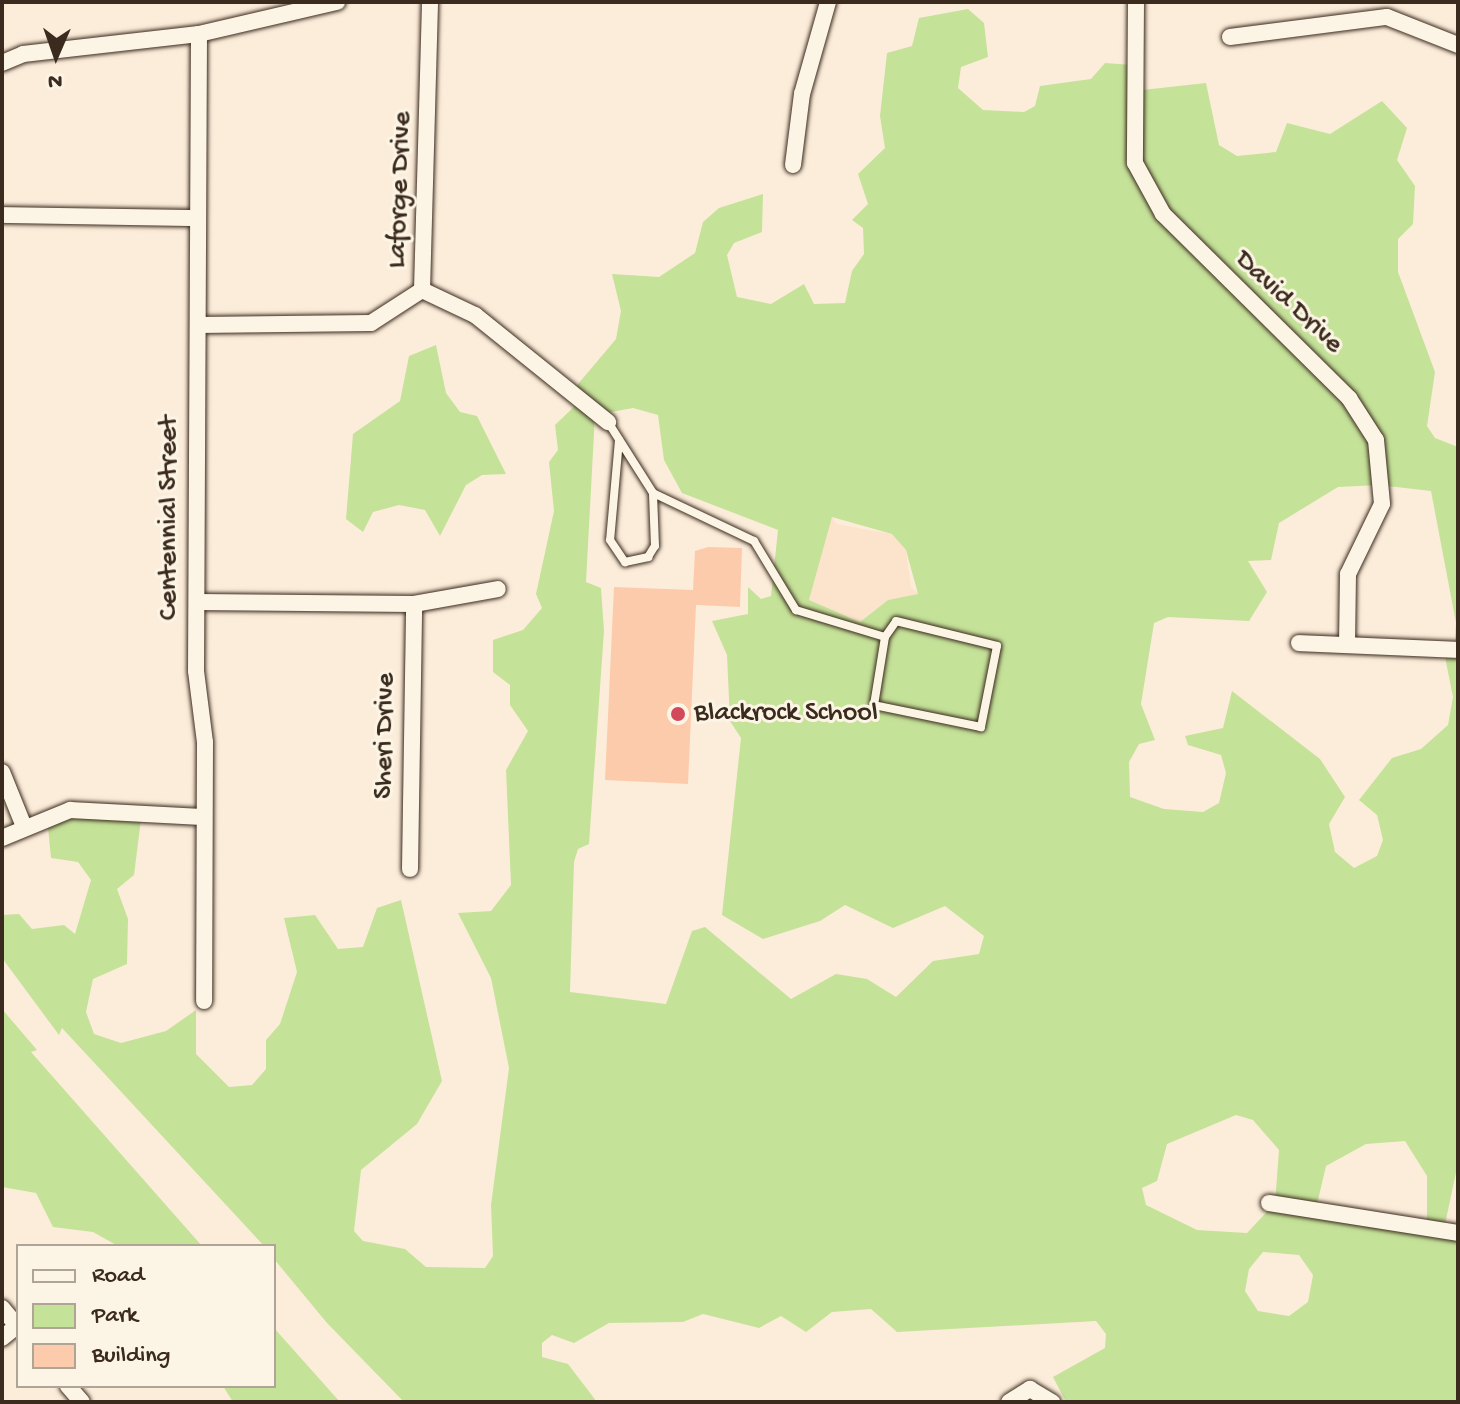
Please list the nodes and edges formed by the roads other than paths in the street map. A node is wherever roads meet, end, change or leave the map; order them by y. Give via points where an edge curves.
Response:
1 (337, 2) edge
2 (430, 2) edge
3 (828, 2) edge
4 (1136, 2) edge
5 (199, 34) junction
6 (1230, 37) dead end
7 (1458, 45) edge
8 (2, 63) edge
9 (793, 165) dead end
10 (2, 215) edge
11 (197, 218) junction
12 (422, 290) junction
13 (198, 325) junction
14 (608, 422) joint
15 (619, 440) junction
16 (653, 493) junction
17 (498, 589) dead end
18 (197, 602) junction
19 (414, 604) junction
20 (885, 637) junction
21 (1299, 643) dead end
22 (1347, 644) junction
23 (1458, 650) edge
24 (2, 772) edge
25 (202, 817) junction
26 (23, 824) junction
27 (2, 838) edge
28 (410, 869) dead end
29 (204, 1001) dead end
30 (1269, 1203) dead end
31 (1458, 1233) edge
32 (2, 1308) edge
33 (16, 1324) edge
34 (1009, 1402) edge
35 (1052, 1402) edge

1 - 5 street
2 - 12 street, Laforge Drive
3 - 9 street via 802,94
4 - 22 street, David Drive via 1135,163 1163,214 1349,398 1376,440 1382,504 1348,574
5 - 8 street via 23,54
5 - 11 street, Centennial Street
6 - 7 street via 1387,17
10 - 11 street
11 - 13 street, Centennial Street
12 - 13 street, Laforge Drive via 371,323
12 - 14 street via 475,315
13 - 18 street, Centennial Street
14 - 15 lane
15 - 16 lane
15 - 16 lane via 610,540 625,562 648,557 655,546
16 - 20 lane via 754,541 796,610
17 - 19 street
18 - 19 street
18 - 25 street, Centennial Street
19 - 28 street, Sheri Drive
20 - 20 lane via 896,621 997,646 981,727 874,705
21 - 22 street
22 - 23 street
24 - 26 street
25 - 26 street via 85,809
25 - 29 street, Centennial Street
26 - 27 street
30 - 31 street
32 - 33 street
34 - 35 street via 1030,1389

